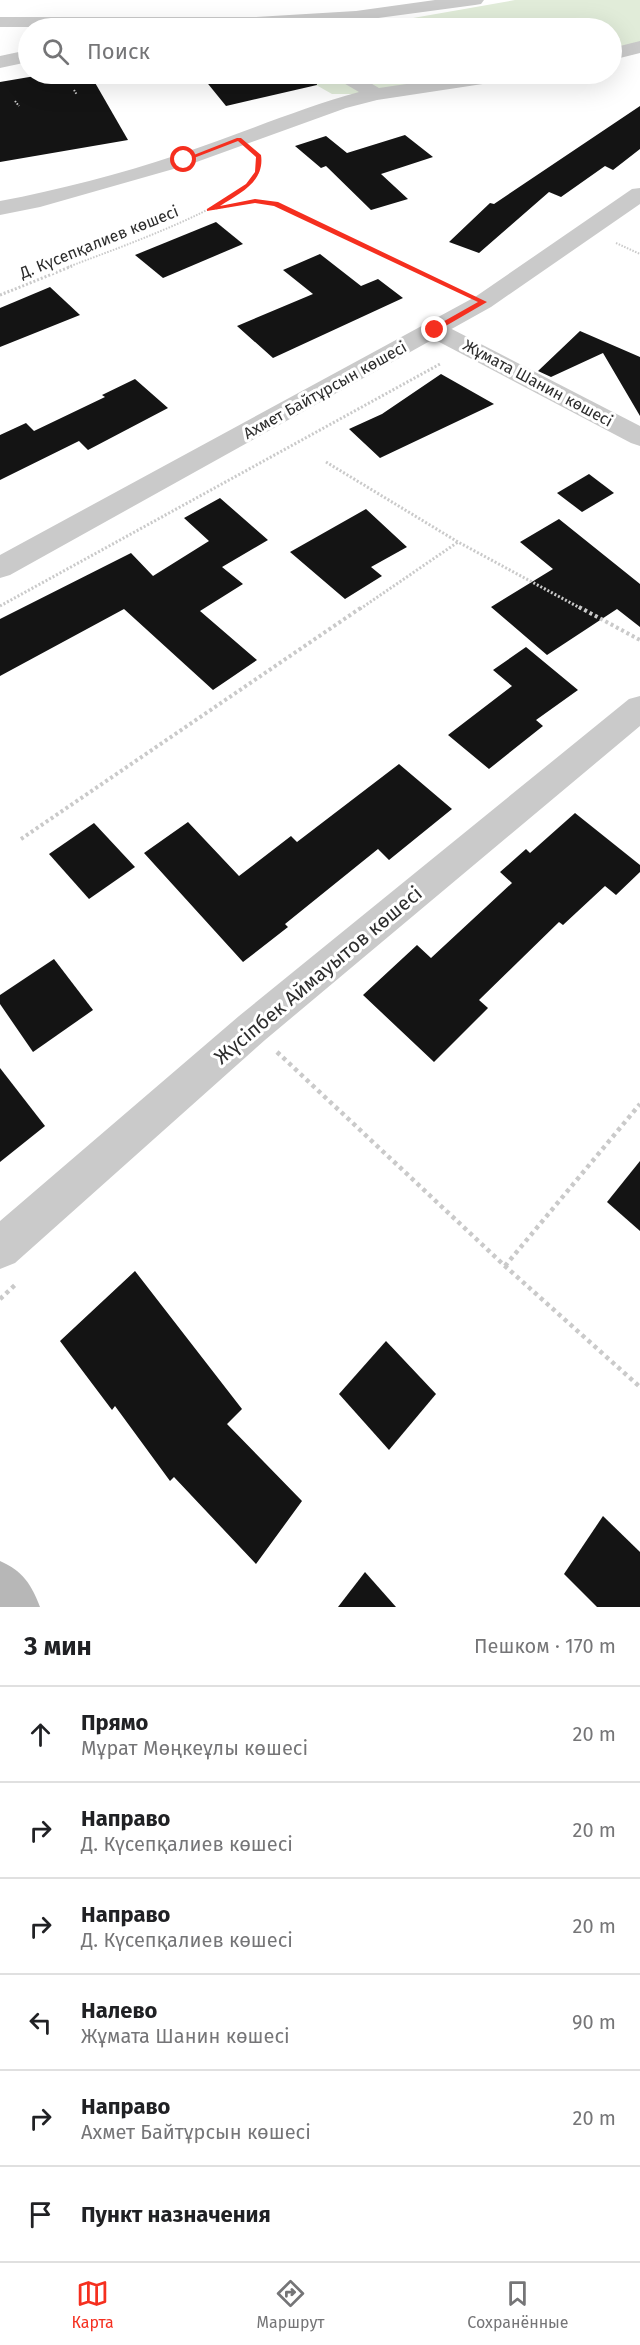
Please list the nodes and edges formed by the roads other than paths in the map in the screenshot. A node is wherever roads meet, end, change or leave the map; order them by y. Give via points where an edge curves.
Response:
1 (475, 0) edge
2 (153, 8) dead end
3 (159, 18) edge
4 (335, 18) edge
5 (0, 22) edge
6 (18, 22) edge
7 (640, 47) edge
8 (622, 52) edge
9 (18, 58) edge
10 (0, 62) edge
11 (359, 84) edge
12 (442, 84) edge
13 (376, 94) junction
14 (640, 194) edge
15 (0, 208) edge
16 (435, 330) junction
17 (640, 437) edge
18 (0, 568) edge
19 (640, 708) edge
20 (0, 1248) edge
21 (0, 1585) edge
22 (16, 1607) edge

1 - 4 street
2 - 3 street
5 - 6 street
7 - 8 street
9 - 10 street
11 - 13 street
12 - 13 street
13 - 15 street via 184,160
14 - 16 street, Ахмет Байтұрсын көшесі via 483,302
16 - 17 street, Жұмата Шанин көшесі
16 - 18 street, Ахмет Байтұрсын көшесі
19 - 20 street, Жүсіпбек Аймауытов көшесі via 252,1028
21 - 22 main road

